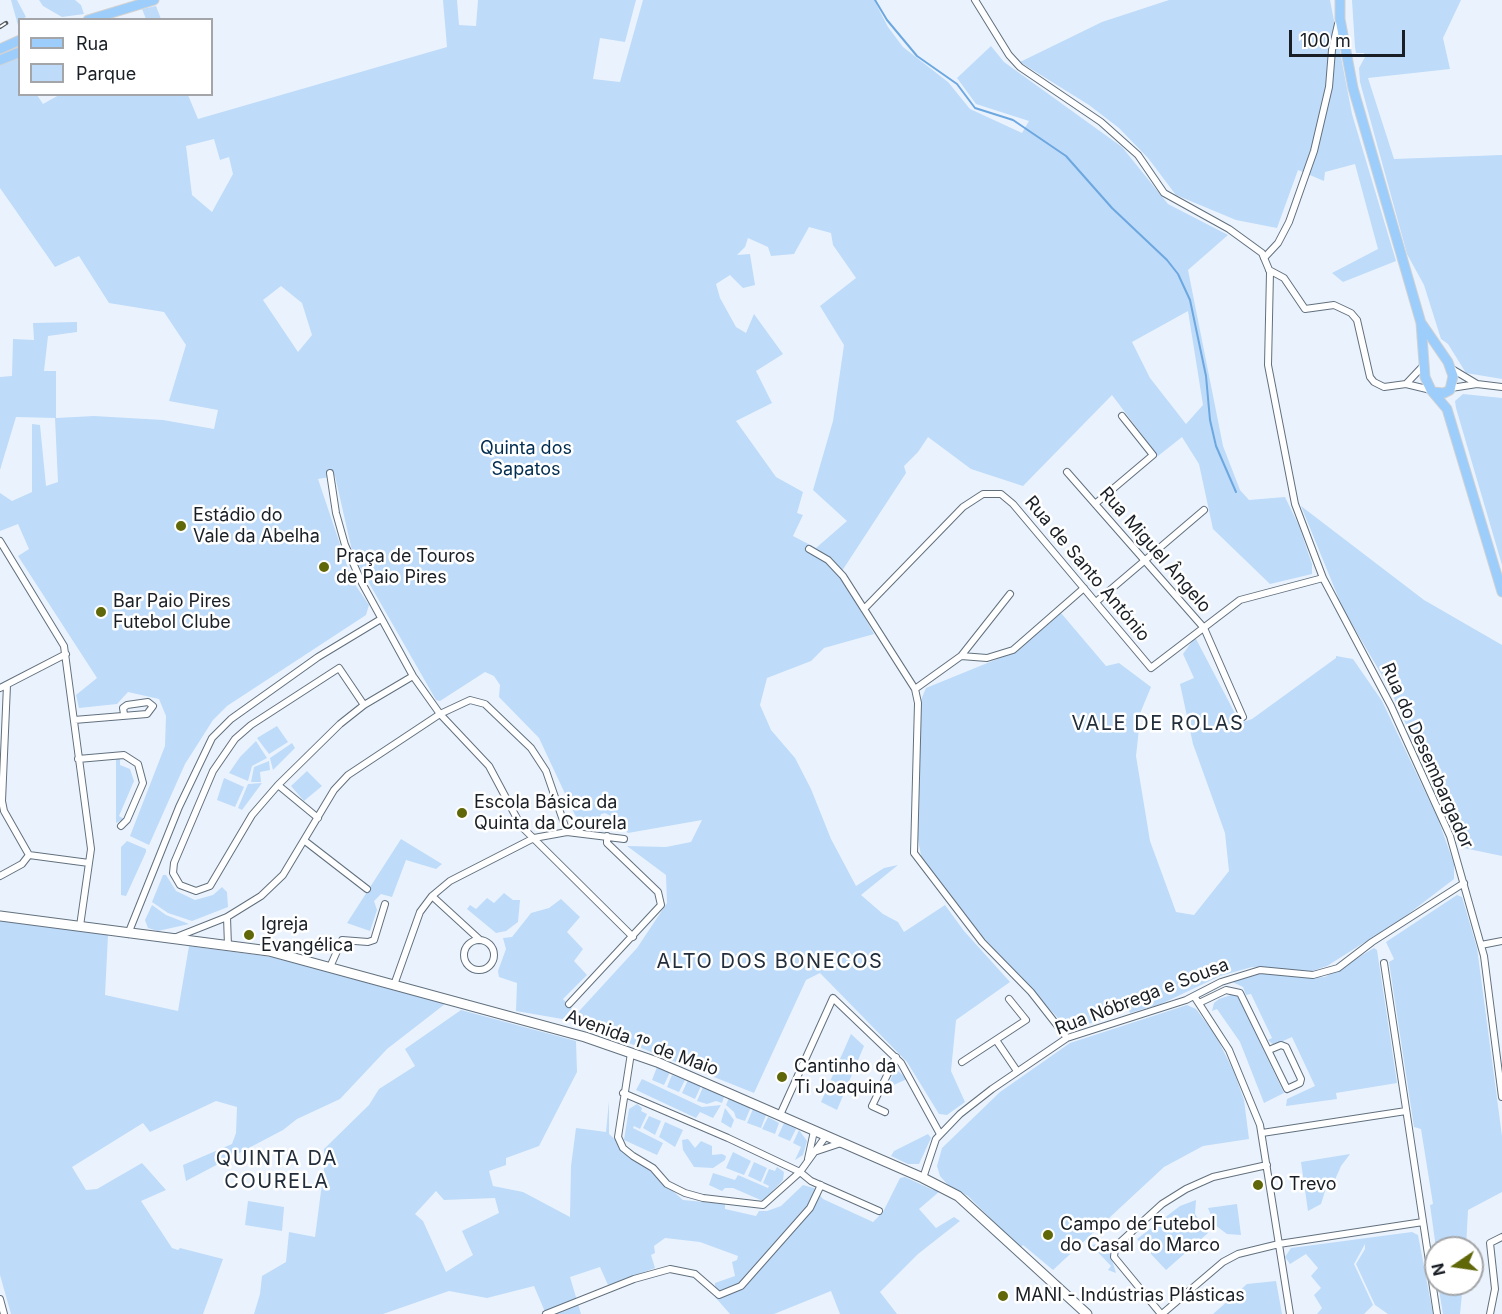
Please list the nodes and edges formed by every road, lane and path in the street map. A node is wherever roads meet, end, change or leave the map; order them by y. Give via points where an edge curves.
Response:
1 (154, 0) edge
2 (975, 0) edge
3 (1340, 0) edge
4 (122, 11) junction
5 (1340, 15) junction
6 (96, 18) edge
7 (107, 18) edge
8 (18, 41) edge
9 (0, 50) edge
10 (18, 53) edge
11 (0, 60) edge
12 (1264, 258) junction
13 (1269, 270) junction
14 (1421, 323) junction
15 (1445, 357) junction
16 (1424, 365) junction
17 (1451, 369) junction
18 (1406, 384) junction
19 (1477, 384) junction
20 (1502, 387) edge
21 (1451, 389) junction
22 (1432, 391) junction
23 (1447, 409) junction
24 (1122, 416) dead end
25 (1067, 472) dead end
26 (330, 473) dead end
27 (1095, 504) junction
28 (1204, 510) dead end
29 (0, 541) edge
30 (809, 549) dead end
31 (1145, 560) junction
32 (1323, 578) junction
33 (1084, 588) junction
34 (1502, 592) edge
35 (1010, 594) dead end
36 (1096, 602) junction
37 (864, 609) junction
38 (381, 619) junction
39 (1204, 628) junction
40 (66, 654) junction
41 (961, 656) junction
42 (413, 675) junction
43 (7, 685) junction
44 (0, 688) edge
45 (915, 689) junction
46 (363, 705) junction
47 (124, 714) dead end
48 (440, 714) junction
49 (1243, 717) dead end
50 (74, 720) junction
51 (78, 759) junction
52 (279, 785) junction
53 (8, 818) junction
54 (318, 818) junction
55 (0, 822) edge
56 (121, 826) dead end
57 (567, 832) junction
58 (607, 836) junction
59 (534, 838) junction
60 (624, 839) dead end
61 (305, 841) junction
62 (29, 855) junction
63 (89, 863) junction
64 (0, 876) edge
65 (1464, 883) junction
66 (367, 889) dead end
67 (432, 896) junction
68 (385, 904) dead end
69 (0, 916) edge
70 (227, 917) junction
71 (80, 926) junction
72 (128, 934) junction
73 (633, 937) junction
74 (173, 938) junction
75 (480, 940) junction
76 (1502, 941) edge
77 (1481, 945) junction
78 (228, 946) junction
79 (1384, 963) dead end
80 (330, 967) junction
81 (393, 985) junction
82 (1194, 996) junction
83 (1009, 999) dead end
84 (1199, 1003) junction
85 (569, 1004) dead end
86 (1066, 1038) junction
87 (996, 1040) junction
88 (1269, 1050) junction
89 (631, 1053) junction
90 (896, 1058) junction
91 (962, 1062) dead end
92 (1017, 1071) junction
93 (623, 1093) junction
94 (1502, 1097) edge
95 (1407, 1111) junction
96 (885, 1112) dead end
97 (780, 1115) junction
98 (814, 1131) junction
99 (1262, 1133) junction
100 (940, 1134) junction
101 (826, 1136) junction
102 (842, 1143) junction
103 (816, 1151) junction
104 (807, 1165) junction
105 (1267, 1165) junction
106 (801, 1172) junction
107 (923, 1178) junction
108 (821, 1185) junction
109 (879, 1211) dead end
110 (1423, 1222) junction
111 (1502, 1238) edge
112 (1279, 1244) junction
113 (1498, 1289) edge
114 (0, 1300) edge
115 (1085, 1313) edge
116 (4, 1314) edge
117 (546, 1314) edge
118 (1161, 1314) edge
119 (1290, 1314) edge
120 (1437, 1314) edge
121 (1490, 1314) edge

1 - 4 main road
2 - 12 street via 1020,67 1101,122 1138,155 1164,193 1229,229
3 - 5 main road
4 - 6 main road
4 - 7 main road
5 - 12 street via 1314,151 1289,222
5 - 14 main road via 1359,109
8 - 9 main road
10 - 11 main road
12 - 13 street
13 - 18 street via 1284,278 1305,309 1334,305 1351,313 1359,326 1374,382 1384,387
13 - 32 street, Rua do Desembargador via 1268,365 1295,504
14 - 15 main road
14 - 16 main road
15 - 16 main road via 1432,356
15 - 17 main road
16 - 18 street
16 - 22 main road
17 - 19 street
17 - 21 main road
18 - 22 street
19 - 20 street
19 - 21 street
21 - 22 main road via 1444,393
21 - 23 main road
22 - 23 main road
23 - 34 main road
24 - 27 street via 1153,455
25 - 27 street, Rua Miguel Ângelo
26 - 38 street via 345,545
27 - 31 street, Rua Miguel Ângelo
28 - 31 street
29 - 40 street via 61,638
30 - 37 street via 828,560 843,576
31 - 36 street
31 - 39 street, Rua Miguel Ângelo
32 - 39 street via 1240,600
32 - 65 street, Rua do Desembargador via 1391,706 1450,836
33 - 36 street, Rua de Santo António
33 - 37 street, Rua de Santo António via 1013,504 1001,494 983,494 963,507
33 - 41 street via 1013,650 987,658
35 - 41 street
36 - 39 street, Rua de Santo António via 1151,668
37 - 45 street
38 - 42 street
38 - 72 street via 231,718 212,738 179,807
39 - 49 street, Rua Miguel Ângelo
40 - 43 street
40 - 50 street
41 - 45 street
42 - 46 street
42 - 48 street
43 - 44 street
43 - 53 street via 2,801
45 - 86 street via 918,703 914,853 982,942 1031,992
46 - 52 street
46 - 52 street via 339,668 235,739 213,771 174,863 173,873 180,885 196,891 210,886 252,815
47 - 50 street
48 - 54 street via 348,775
48 - 57 street via 476,699 515,731 546,771
48 - 59 street via 489,766 521,826
50 - 51 street
51 - 56 street via 124,755 138,764 143,783
51 - 63 street via 91,849
52 - 54 street
53 - 55 street
53 - 62 street
54 - 61 street
57 - 58 street
57 - 59 street
58 - 60 street
58 - 73 street via 607,843 660,896 661,905
59 - 67 street via 459,876
59 - 73 street
61 - 66 street
61 - 70 street via 270,889
62 - 63 street
62 - 64 street via 22,864
63 - 71 street
65 - 77 street, Rua do Desembargador
65 - 82 street, Rua Nóbrega e Sousa via 1338,968 1313,975 1260,970 1221,982
67 - 75 street
67 - 81 street via 420,912
68 - 80 street via 374,940 342,940
69 - 71 street, Avenida 1º de Maio
70 - 74 street
70 - 78 street
71 - 72 street, Avenida 1º de Maio
72 - 74 street, Avenida 1º de Maio
73 - 85 street
74 - 78 street, Avenida 1º de Maio
75 - 75 street via 469,944 464,953 467,965 476,970 487,969 494,958 491,946
76 - 77 street
77 - 94 street, Rua do Desembargador
78 - 80 street, Avenida 1º de Maio via 269,951
79 - 95 street
80 - 81 street, Avenida 1º de Maio
81 - 89 street, Avenida 1º de Maio
82 - 84 street
82 - 86 street, Rua Nóbrega e Sousa
83 - 87 street via 1026,1020
84 - 88 street via 1226,990 1239,992
84 - 99 street via 1235,1060
86 - 92 street, Rua Nóbrega e Sousa
87 - 91 street
87 - 92 street
88 - 88 street via 1287,1089 1300,1083 1286,1047
89 - 93 street
89 - 97 street, Avenida 1º de Maio
90 - 96 street via 872,1106
90 - 97 street via 833,998
90 - 100 street
92 - 100 street, Rua Nóbrega e Sousa
93 - 106 street
93 - 106 street via 618,1137 623,1148 653,1168 667,1184 685,1193 763,1205
95 - 99 street
95 - 110 street
97 - 98 street, Avenida 1º de Maio
98 - 101 street, Avenida 1º de Maio
98 - 104 street
99 - 105 street
100 - 107 street
101 - 102 street, Avenida 1º de Maio
101 - 103 street
102 - 103 street
102 - 107 street, Avenida 1º de Maio
103 - 104 street
104 - 106 street
105 - 112 street
105 - 118 street via 1213,1177 1178,1194 1115,1247 1114,1257
106 - 108 street
107 - 115 street, Avenida 1º de Maio via 958,1196
108 - 109 street
108 - 117 street via 810,1208 741,1286 719,1295 695,1274 670,1269 633,1279
110 - 112 street
110 - 120 street
111 - 113 street via 1490,1243
112 - 118 street via 1228,1259
112 - 119 street
113 - 121 street
114 - 116 street

